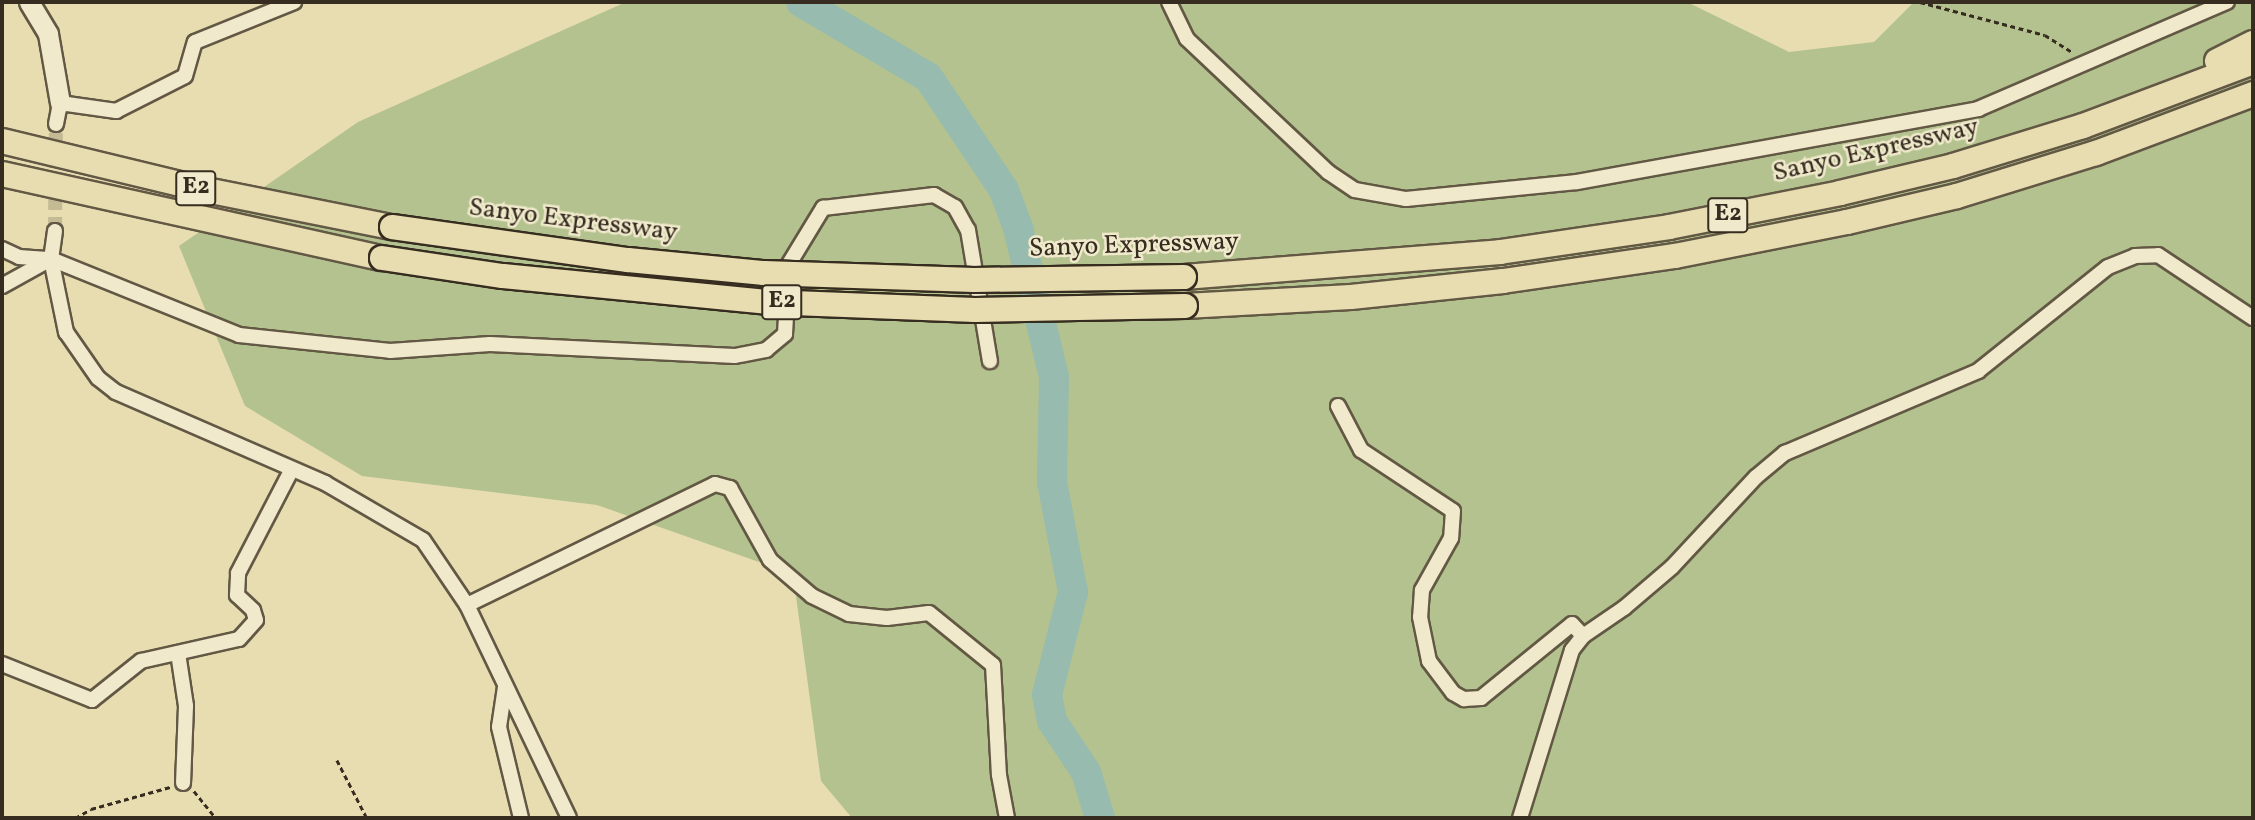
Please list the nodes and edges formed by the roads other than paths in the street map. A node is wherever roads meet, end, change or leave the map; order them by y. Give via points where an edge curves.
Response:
1 (30, 2) edge
2 (295, 2) edge
3 (1169, 2) edge
4 (2227, 2) edge
5 (2253, 43) edge
6 (2253, 62) edge
7 (2253, 94) edge
8 (60, 103) junction
9 (2253, 106) edge
10 (56, 124) tunnel mouth
11 (2, 141) edge
12 (2096, 153) junction
13 (1953, 166) junction
14 (2, 174) edge
15 (55, 231) tunnel mouth
16 (2, 249) edge
17 (51, 259) junction
18 (2, 286) edge
19 (2253, 318) edge
20 (990, 361) dead end
21 (1338, 406) dead end
22 (292, 468) junction
23 (467, 605) junction
24 (1583, 636) junction
25 (178, 653) junction
26 (2, 664) edge
27 (506, 686) junction
28 (183, 783) road end
29 (521, 818) edge
30 (569, 818) edge
31 (1007, 818) edge
32 (1520, 818) edge

1 - 8 street via 48,33
2 - 8 street via 195,42 185,76 116,111
3 - 4 street via 1187,39 1328,172 1355,190 1384,198 1469,195 1577,182 1978,109
5 - 13 highway via 2207,66
6 - 13 highway, Sanyo Expressway / E2 via 2083,126
7 - 12 highway, E2
8 - 10 street
9 - 12 highway
11 - 13 highway, Sanyo Expressway / E2, bridge via 201,189 392,227 764,273 974,280 1184,277 1350,267 1526,248 1668,227
12 - 14 highway, E2, bridge via 1957,196 1675,256 1365,296 1185,306 975,310 767,302 503,276 382,257
15 - 17 street
16 - 17 street via 19,257
17 - 18 street
17 - 20 street via 239,335 390,351 490,344 736,356 766,350 785,334 789,264 823,208 934,195 955,206 968,230
17 - 22 street via 66,332 98,378 117,392
19 - 24 street via 2158,255 2135,256 2108,267 1978,371 1785,453 1756,477 1672,567
21 - 24 street via 1361,450 1453,511 1451,538 1422,590 1420,617 1429,661 1453,693 1464,699 1481,698 1572,624
22 - 23 street via 423,540
22 - 25 street via 238,573 237,595 253,610 256,620 250,630 239,639
23 - 27 street
23 - 31 street via 715,484 730,488 770,559 812,596 849,614 887,618 929,613 993,665 999,775
24 - 32 street via 1572,650
25 - 26 street via 141,661 92,700
25 - 28 street via 186,706
27 - 29 street via 499,727
27 - 30 street

